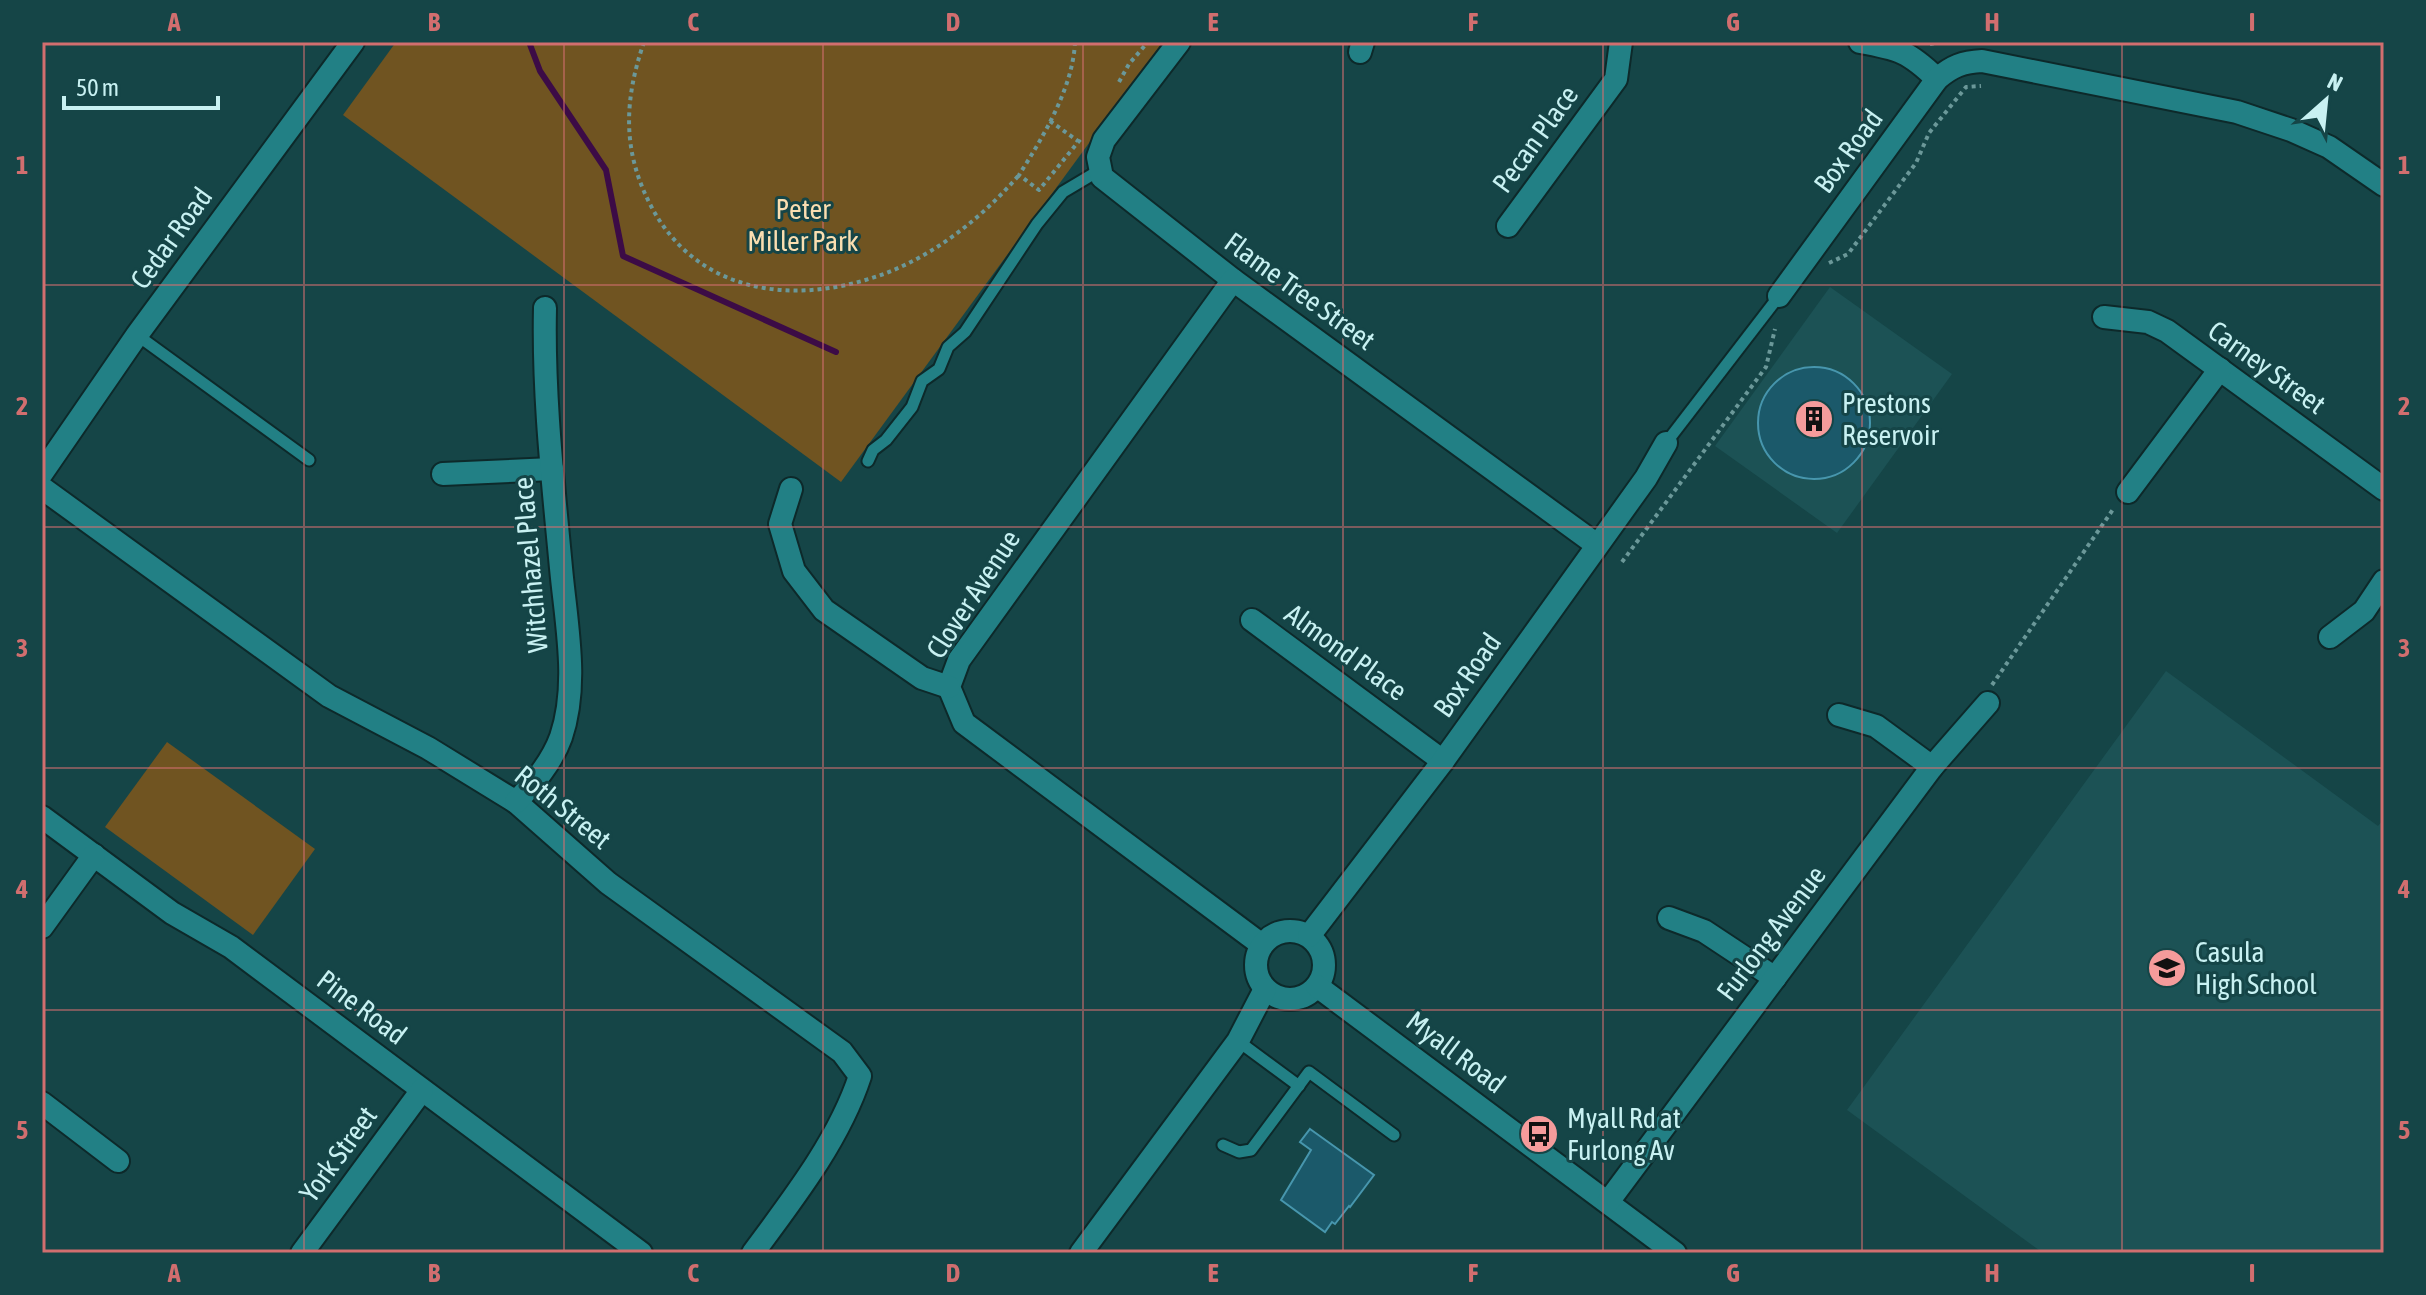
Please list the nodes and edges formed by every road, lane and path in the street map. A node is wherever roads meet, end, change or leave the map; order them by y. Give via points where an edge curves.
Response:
1 (353, 42) edge
2 (644, 42) edge
3 (1075, 42) edge
4 (1179, 42) edge
5 (1621, 42) edge
6 (1860, 42) edge
7 (1937, 79) junction
8 (1981, 86) dead end
9 (1050, 121) junction
10 (1079, 141) junction
11 (1099, 164) junction
12 (1019, 175) junction
13 (2384, 185) edge
14 (1508, 226) dead end
15 (1825, 265) dead end
16 (1233, 280) junction
17 (1779, 296) joint
18 (545, 308) dead end
19 (2104, 317) dead end
20 (1777, 323) dead end
21 (137, 335) junction
22 (2220, 369) junction
23 (1666, 443) joint
24 (309, 460) dead end
25 (868, 461) dead end
26 (552, 469) junction
27 (42, 473) edge
28 (443, 474) dead end
29 (42, 488) edge
30 (791, 489) dead end
31 (2384, 489) edge
32 (2128, 492) joint
33 (1597, 545) junction
34 (1622, 562) dead end
35 (2384, 581) edge
36 (1252, 620) dead end
37 (2330, 637) dead end
38 (949, 687) junction
39 (1988, 703) joint
40 (1839, 715) dead end
41 (1443, 761) junction
42 (1932, 767) junction
43 (516, 802) junction
44 (42, 817) edge
45 (94, 855) junction
46 (1669, 918) dead end
47 (42, 927) edge
48 (1309, 936) junction
49 (1262, 945) junction
50 (1775, 978) junction
51 (1317, 986) junction
52 (1265, 989) junction
53 (1238, 1041) junction
54 (1299, 1086) junction
55 (422, 1090) junction
56 (42, 1103) edge
57 (1394, 1135) dead end
58 (1223, 1145) dead end
59 (118, 1161) dead end
60 (1608, 1202) junction
61 (302, 1253) edge
62 (641, 1253) edge
63 (753, 1253) edge
64 (1081, 1253) edge
65 (1675, 1253) edge

1 - 21 street, Cedar Road
2 - 12 path via 628,110 636,170 659,221 680,247 730,280 795,290 878,276 955,235
3 - 9 path
4 - 11 street via 1104,140
5 - 14 street, Pecan Place via 1616,79
6 - 7 street via 1904,51
7 - 13 street via 1950,67 1982,61 2237,112 2329,147
7 - 17 street, Box Road
8 - 15 path via 1966,87 1848,254
9 - 10 path
9 - 12 path
10 - 11 path
10 - 12 path via 1039,190
11 - 16 street, Flame Tree Street via 1102,177 1114,188
11 - 25 lane via 1063,192 1037,224 965,332 948,347 939,369 922,381 912,407
16 - 33 street, Flame Tree Street
16 - 38 street, Clover Avenue via 968,647
17 - 23 lane
18 - 26 street, Witchhazel Place
19 - 22 street, Carney Street via 2148,322
20 - 34 path via 1766,367
21 - 24 lane
21 - 27 street, Cedar Road
22 - 31 street, Carney Street
22 - 32 street
23 - 33 street, Box Road
26 - 28 street
26 - 43 street, Witchhazel Place via 570,671 566,708 550,760
29 - 43 street, Roth Street via 329,696
30 - 38 street via 780,524 794,571 824,610 922,678
32 - 39 path via 1993,681
33 - 41 street, Box Road
35 - 37 street via 2364,611
36 - 41 street, Almond Place
38 - 49 street, Clover Avenue via 964,723
39 - 42 street, Furlong Avenue
40 - 42 street via 1876,726
41 - 48 street, Box Road
42 - 50 street, Furlong Avenue
43 - 63 street, Roth Street via 608,883 842,1052 860,1076 810,1175
44 - 45 street, Pine Road
45 - 47 street
45 - 55 street, Pine Road via 190,925 231,947
46 - 50 street via 1704,931
48 - 49 street via 1288,930
48 - 51 street via 1323,954 1323,977
49 - 52 street via 1255,969
50 - 60 street, Furlong Avenue
51 - 52 street via 1297,999
51 - 60 street, Myall Road
52 - 53 street
53 - 54 lane
53 - 64 street
54 - 57 lane via 1309,1072
54 - 58 lane via 1251,1150 1239,1152
55 - 61 street, York Street
55 - 62 street, Pine Road
56 - 59 street
60 - 65 street, Myall Road

